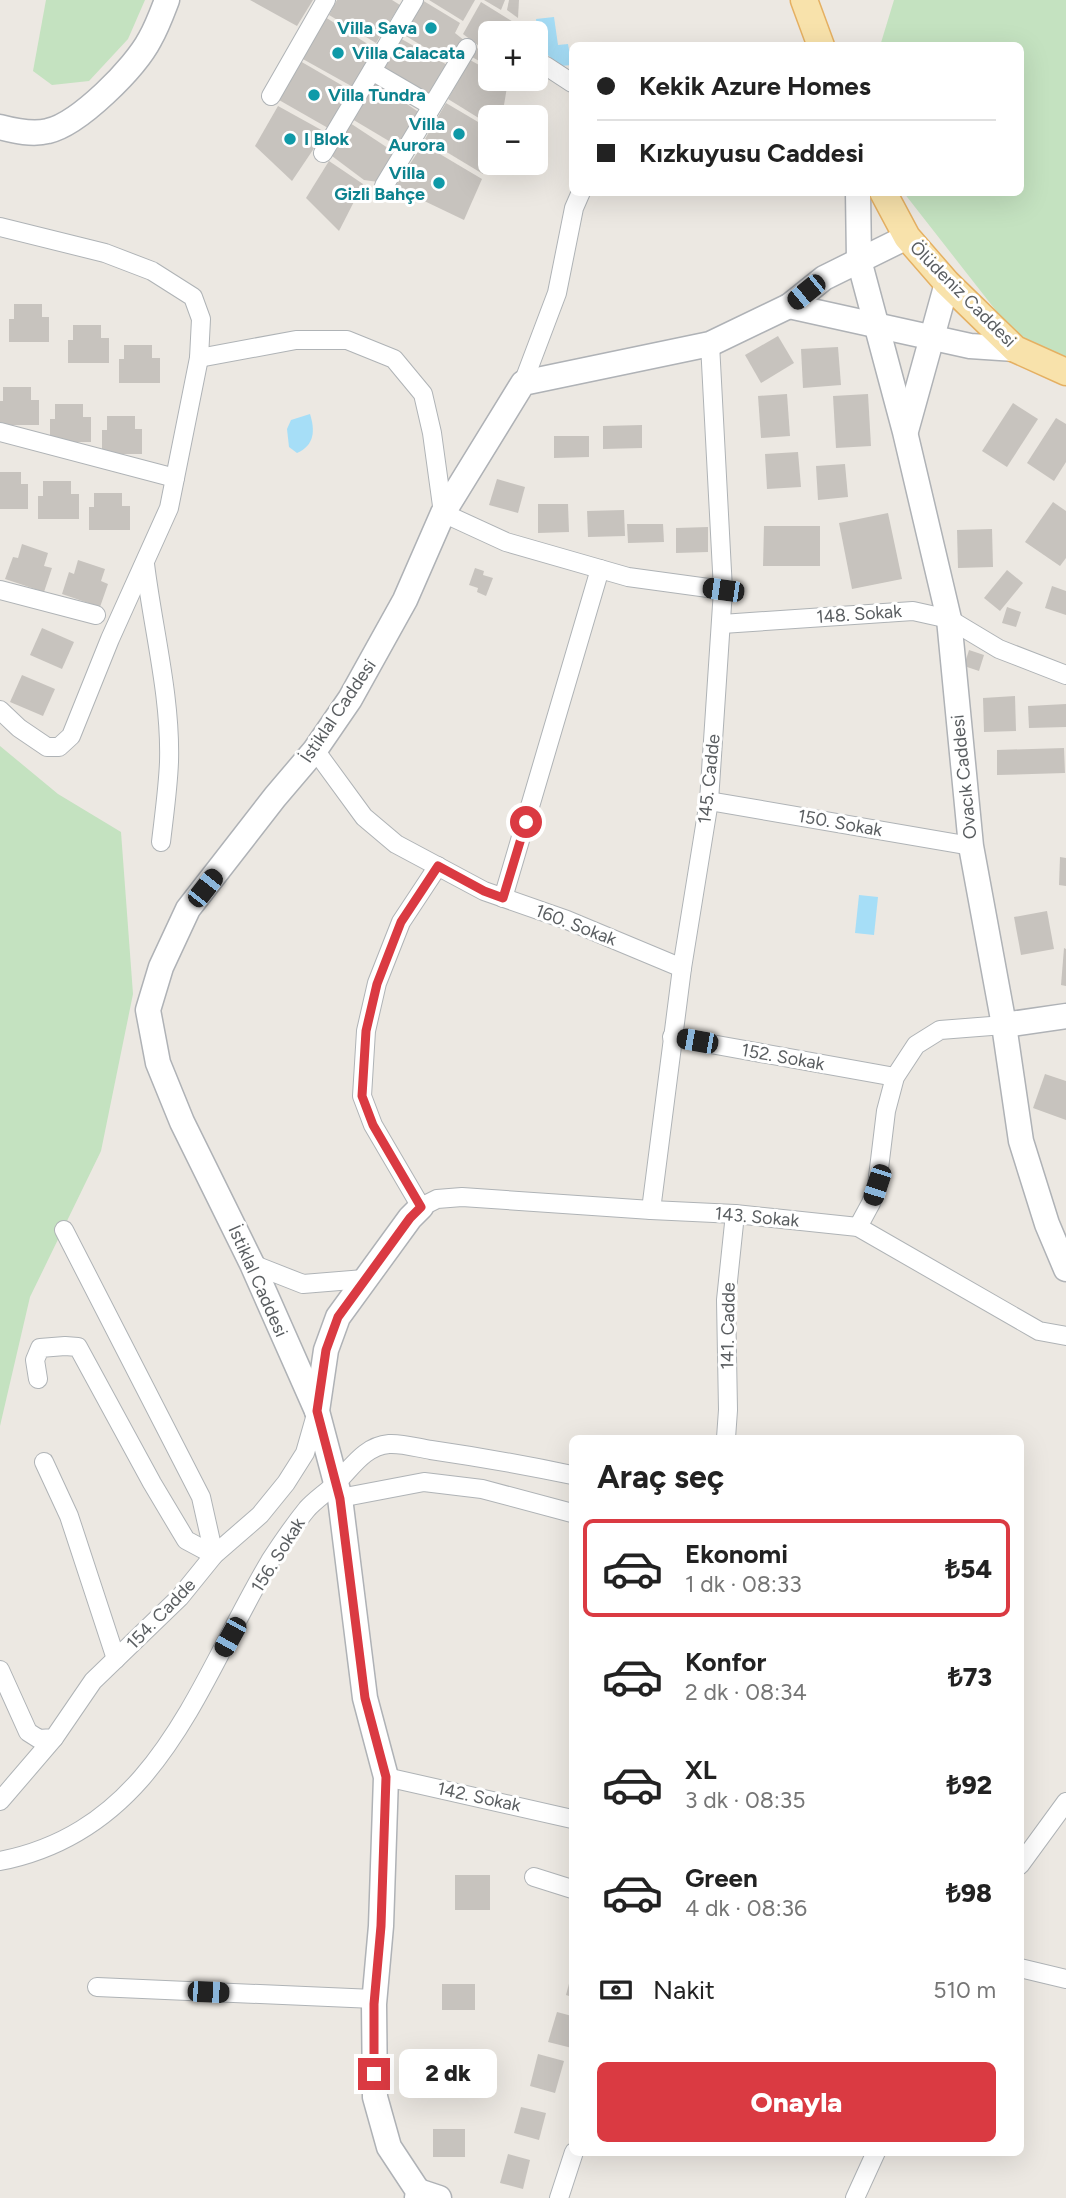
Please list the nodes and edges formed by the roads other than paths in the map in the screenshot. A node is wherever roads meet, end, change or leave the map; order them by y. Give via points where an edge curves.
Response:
1 (167, 0) edge
2 (326, 0) edge
3 (414, 0) edge
4 (804, 0) edge
5 (820, 42) edge
6 (467, 48) dead end
7 (548, 67) edge
8 (372, 71) junction
9 (569, 81) edge
10 (271, 96) dead end
11 (432, 106) junction
12 (0, 127) edge
13 (323, 153) dead end
14 (384, 186) dead end
15 (579, 196) edge
16 (858, 196) edge
17 (885, 196) edge
18 (0, 227) edge
19 (907, 237) junction
20 (859, 260) junction
21 (947, 283) junction
22 (789, 306) junction
23 (878, 326) junction
24 (933, 338) junction
25 (710, 344) junction
26 (1015, 349) junction
27 (199, 358) junction
28 (1066, 372) edge
29 (523, 383) junction
30 (0, 432) edge
31 (905, 432) junction
32 (175, 478) junction
33 (443, 513) junction
34 (145, 564) junction
35 (600, 569) junction
36 (0, 590) edge
37 (723, 590) junction
38 (96, 615) dead end
39 (949, 619) junction
40 (722, 624) junction
41 (1066, 674) edge
42 (0, 709) edge
43 (315, 750) junction
44 (709, 801) junction
45 (161, 842) dead end
46 (971, 846) junction
47 (438, 866) junction
48 (503, 898) junction
49 (681, 968) junction
50 (1066, 1016) edge
51 (1004, 1025) junction
52 (672, 1037) junction
53 (895, 1077) junction
54 (421, 1207) junction
55 (651, 1210) junction
56 (735, 1213) junction
57 (858, 1227) junction
58 (64, 1230) dead end
59 (252, 1264) junction
60 (1066, 1269) edge
61 (364, 1279) junction
62 (1066, 1336) edge
63 (37, 1379) dead end
64 (317, 1411) junction
65 (726, 1435) edge
66 (44, 1462) dead end
67 (569, 1474) edge
68 (338, 1491) junction
69 (569, 1512) edge
70 (214, 1555) junction
71 (116, 1659) junction
72 (0, 1670) edge
73 (54, 1738) junction
74 (386, 1777) junction
75 (0, 1801) edge
76 (1066, 1802) edge
77 (569, 1818) edge
78 (1024, 1860) edge
79 (0, 1861) edge
80 (534, 1877) dead end
81 (569, 1888) edge
82 (1024, 1969) edge
83 (1066, 1979) edge
84 (97, 1987) dead end
85 (374, 1998) junction
86 (573, 2156) edge
87 (872, 2156) edge
88 (425, 2196) edge
89 (559, 2198) edge
90 (855, 2198) edge

1 - 12 street via 149,41 118,81 68,124 46,132
2 - 10 street
3 - 8 street
4 - 5 main road
6 - 11 street
7 - 9 street
8 - 11 street
8 - 13 street
11 - 14 street
15 - 29 street via 557,293
16 - 20 street
17 - 19 main road, Ölüdeniz Caddesi
18 - 27 street via 105,253 152,271 193,297 201,319
19 - 20 street
19 - 21 main road, Ölüdeniz Caddesi
20 - 22 street via 824,278
20 - 23 street
21 - 24 street, Ovacık Caddesi
21 - 26 main road, Ölüdeniz Caddesi
22 - 23 street
22 - 25 street
23 - 24 street
23 - 31 street
24 - 26 street
24 - 31 street, Ovacık Caddesi
25 - 29 street
25 - 37 street, 145. Cadde
26 - 28 main road, Ölüdeniz Caddesi
27 - 32 street
27 - 33 street via 296,340 347,340 394,359 423,394
29 - 33 street, İstiklal Caddesi
30 - 32 street
31 - 39 street, Ovacık Caddesi
32 - 34 street via 169,508
33 - 35 street via 506,542
33 - 43 street, İstiklal Caddesi via 376,654
34 - 42 street via 71,736 59,747 47,747
34 - 45 street via 162,666 169,761
35 - 37 street
35 - 48 street
36 - 38 street
37 - 40 street, 145. Cadde
39 - 40 street, 148. Sokak via 913,611
39 - 41 street, 148. Sokak via 999,649
39 - 46 street, Ovacık Caddesi
40 - 44 street, 145. Cadde
43 - 47 street, 160. Sokak via 364,817 396,844
43 - 59 street, İstiklal Caddesi via 188,909 148,1010 158,1063 177,1110
44 - 46 street, 150. Sokak
44 - 49 street, 145. Cadde
46 - 51 street, Ovacık Caddesi
47 - 48 street, 160. Sokak
47 - 54 street via 401,922 377,984 366,1031 362,1096 373,1125
48 - 49 street, 160. Sokak
49 - 52 street, 145. Cadde
50 - 51 street
51 - 53 street via 940,1030 916,1045
51 - 60 street, Ovacık Caddesi via 1021,1142
52 - 53 street, 152. Sokak
52 - 55 street, 145. Cadde
53 - 57 street via 877,1185
54 - 55 street, 143. Sokak via 437,1199 462,1197
54 - 61 street
55 - 56 street, 143. Sokak
56 - 57 street, 143. Sokak
56 - 65 street, 141. Cadde via 726,1300
57 - 62 street, 143. Sokak via 1040,1331
58 - 70 street via 201,1497
59 - 61 street via 303,1284
59 - 64 street, İstiklal Caddesi
61 - 64 street via 338,1317 326,1350
63 - 70 street via 35,1360 40,1348 78,1347 186,1540
64 - 68 street
64 - 70 street, 154. Cadde via 306,1453 286,1483 260,1515
66 - 71 street via 69,1516
67 - 68 street, 156. Sokak via 388,1444 359,1456
68 - 69 street via 424,1482 482,1489
68 - 74 street via 365,1698
68 - 79 street, 156. Sokak via 308,1508 271,1560 187,1716 144,1777 101,1819 58,1843
70 - 71 street, 154. Cadde via 180,1597
71 - 73 street, 154. Cadde via 93,1681
72 - 73 street via 29,1732 39,1739
73 - 75 street
74 - 77 street, 142. Sokak
74 - 85 street
76 - 78 street
80 - 81 street
82 - 83 street
84 - 85 street
85 - 88 street via 375,2097 390,2147
86 - 89 street
87 - 90 street

